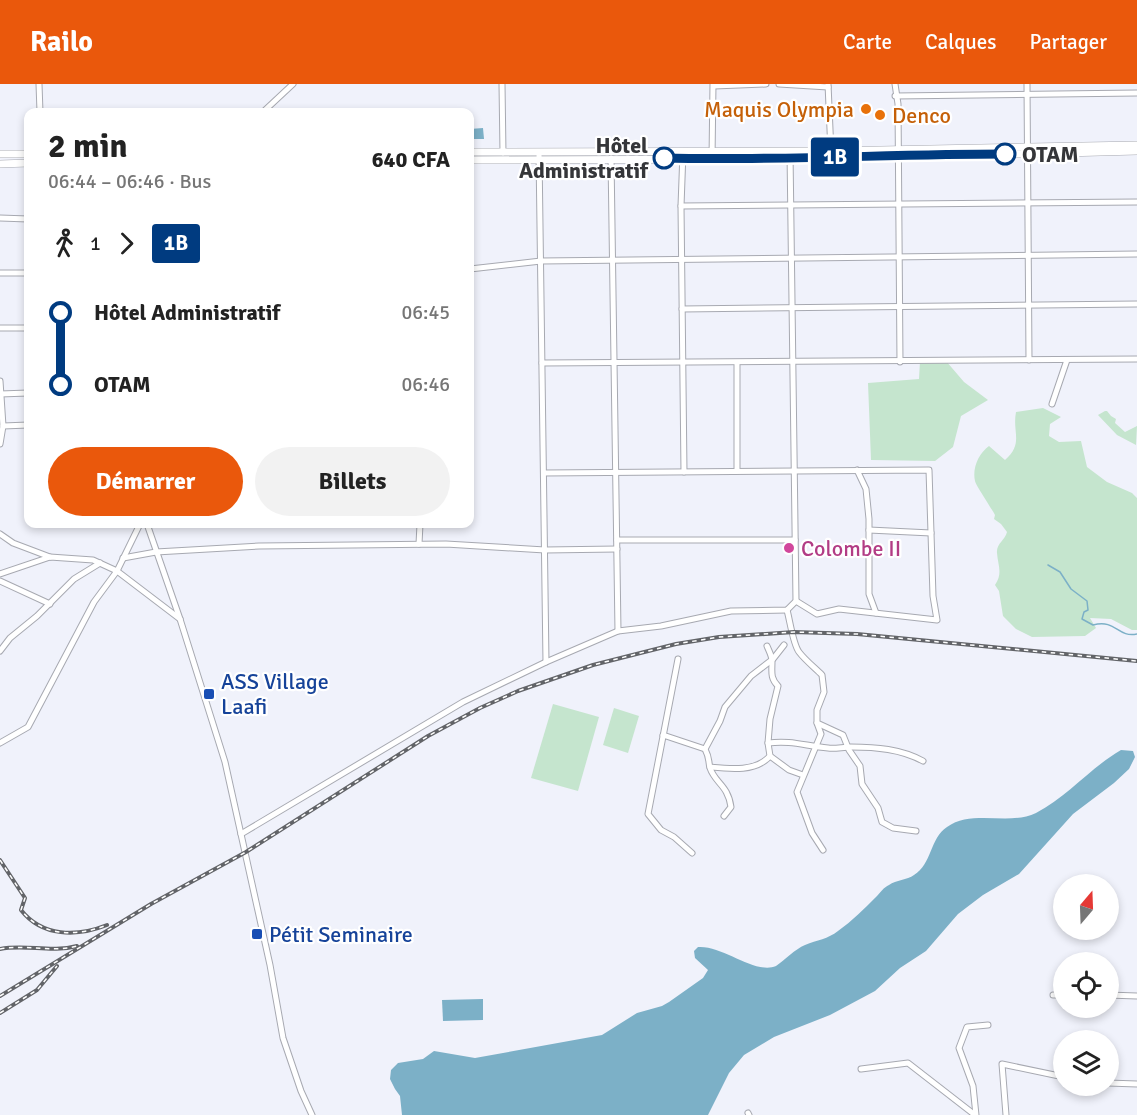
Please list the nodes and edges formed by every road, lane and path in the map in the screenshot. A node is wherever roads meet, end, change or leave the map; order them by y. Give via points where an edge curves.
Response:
1 (39, 84) edge
2 (293, 84) edge
3 (502, 84) edge
4 (766, 84) edge
5 (779, 84) edge
6 (895, 84) edge
7 (1027, 84) edge
8 (714, 85) edge
9 (828, 85) edge
10 (1137, 93) edge
11 (1027, 95) junction
12 (895, 96) junction
13 (40, 108) edge
14 (267, 108) edge
15 (1137, 145) edge
16 (1028, 151) junction
17 (1137, 151) edge
18 (899, 152) junction
19 (474, 153) edge
20 (503, 153) junction
21 (0, 154) edge
22 (24, 154) edge
23 (611, 154) junction
24 (831, 154) junction
25 (683, 155) junction
26 (712, 155) junction
27 (790, 155) junction
28 (539, 156) junction
29 (474, 160) edge
30 (24, 163) edge
31 (0, 164) edge
32 (1137, 202) edge
33 (1028, 203) junction
34 (899, 204) junction
35 (790, 205) junction
36 (681, 206) junction
37 (0, 218) edge
38 (24, 219) edge
39 (1137, 254) edge
40 (1028, 255) junction
41 (899, 256) junction
42 (791, 258) junction
43 (682, 259) junction
44 (612, 260) junction
45 (541, 261) junction
46 (474, 269) edge
47 (0, 273) edge
48 (24, 273) edge
49 (1137, 304) edge
50 (1029, 305) junction
51 (900, 306) junction
52 (792, 308) junction
53 (682, 309) junction
54 (24, 327) edge
55 (0, 328) edge
56 (1137, 359) edge
57 (1029, 360) junction
58 (1067, 360) junction
59 (793, 362) junction
60 (900, 362) junction
61 (542, 363) junction
62 (614, 363) junction
63 (683, 363) junction
64 (738, 363) junction
65 (0, 381) edge
66 (24, 393) edge
67 (1, 394) edge
68 (1052, 404) dead end
69 (24, 425) edge
70 (3, 426) junction
71 (0, 444) edge
72 (857, 470) junction
73 (737, 471) junction
74 (794, 471) junction
75 (616, 472) junction
76 (684, 472) junction
77 (544, 473) junction
78 (138, 528) edge
79 (148, 528) edge
80 (420, 528) edge
81 (869, 530) junction
82 (931, 533) junction
83 (0, 534) edge
84 (617, 540) junction
85 (795, 540) junction
86 (419, 544) junction
87 (617, 549) junction
88 (545, 550) junction
89 (156, 552) junction
90 (50, 557) junction
91 (123, 558) junction
92 (100, 563) junction
93 (117, 571) junction
94 (0, 574) edge
95 (0, 581) edge
96 (796, 601) junction
97 (50, 604) junction
98 (787, 610) junction
99 (876, 613) junction
100 (180, 619) junction
101 (618, 631) junction
102 (784, 645) dead end
103 (767, 646) dead end
104 (0, 651) edge
105 (773, 658) junction
106 (678, 659) dead end
107 (546, 662) junction
108 (817, 723) junction
109 (663, 735) junction
110 (0, 743) edge
111 (768, 743) junction
112 (814, 745) junction
113 (848, 747) junction
114 (705, 749) junction
115 (770, 756) junction
116 (923, 761) dead end
117 (710, 767) junction
118 (803, 775) junction
119 (724, 816) dead end
120 (916, 831) dead end
121 (241, 834) junction
122 (823, 850) dead end
123 (692, 853) dead end
124 (1119, 995) edge
125 (1137, 996) edge
126 (988, 1025) dead end
127 (861, 1069) dead end
128 (1053, 1075) edge
129 (1119, 1083) edge
130 (1137, 1084) edge
131 (312, 1115) edge
132 (975, 1115) edge
133 (1006, 1115) edge

1 - 13 street
2 - 14 street
3 - 20 street
4 - 8 street
5 - 9 street
6 - 12 street
7 - 11 street
8 - 26 street
9 - 24 street
10 - 11 street
11 - 12 street
11 - 16 street
12 - 18 street
15 - 16 main road
16 - 17 main road
16 - 18 main road
16 - 33 street
18 - 24 main road
18 - 34 street
19 - 20 main road
20 - 28 main road
21 - 22 main road
23 - 25 main road
23 - 28 main road
23 - 44 street
24 - 27 main road
25 - 26 main road
25 - 36 street
26 - 27 main road
27 - 35 street
28 - 29 main road
28 - 45 street
30 - 31 main road
32 - 33 street
33 - 34 street
33 - 40 street
34 - 35 street
34 - 41 street
35 - 36 street
35 - 42 street
36 - 43 street
37 - 38 street
39 - 40 street
40 - 41 street
40 - 50 street
41 - 42 street
41 - 51 street
42 - 43 street
42 - 52 street
43 - 44 street
43 - 53 street
44 - 45 street
44 - 62 street
45 - 46 street
45 - 61 street
47 - 48 street
49 - 50 street
50 - 51 street
50 - 57 street
51 - 52 street
51 - 60 street
52 - 53 street
52 - 59 street
53 - 63 street
54 - 55 street
56 - 58 street
57 - 58 street
57 - 60 street
58 - 68 street
59 - 60 street
59 - 64 street
59 - 74 street
61 - 62 street
61 - 77 street
62 - 63 street
62 - 75 street
63 - 64 street
63 - 76 street
64 - 73 street
65 - 67 street
66 - 67 street
67 - 70 street
69 - 70 street
70 - 71 street
72 - 74 street
72 - 81 street via 866,489
72 - 82 street via 929,470
73 - 74 street
73 - 76 street
74 - 85 street
75 - 76 street
75 - 77 street
75 - 84 street
77 - 88 street
78 - 91 street
79 - 89 street
80 - 86 street
81 - 82 street
81 - 99 street via 869,594
82 - 99 street via 937,620
83 - 90 street
84 - 85 street
84 - 87 street
85 - 96 street
86 - 88 street
86 - 89 street
87 - 88 street
87 - 101 street
88 - 107 street
89 - 91 street
89 - 100 street
90 - 92 street
90 - 94 street
91 - 93 street
92 - 93 street
92 - 97 street via 74,579
93 - 100 street
93 - 110 street via 94,602 28,727
95 - 97 street
96 - 98 street
96 - 99 street via 817,614 839,609
97 - 104 street
98 - 101 street via 731,612
98 - 108 street via 799,652 822,675 824,692
100 - 121 street via 225,762
101 - 107 street
102 - 105 street
103 - 105 street
105 - 111 street via 771,670 778,686
105 - 114 street via 725,706
106 - 109 street
107 - 121 street via 463,702
108 - 112 street via 821,734
108 - 113 street via 843,735
109 - 114 street
109 - 123 street via 648,814 660,831
111 - 112 street
111 - 115 street
112 - 113 street
112 - 118 street
113 - 116 street via 895,750
113 - 120 street via 860,766 862,784 882,822 892,828
114 - 117 street
115 - 117 street via 764,763 748,767
115 - 118 street
117 - 119 street via 730,801 731,807
118 - 122 street via 797,792 812,833
121 - 131 street via 283,1038
124 - 125 street
126 - 132 street via 967,1027 958,1048 973,1086
127 - 132 street via 908,1063
128 - 133 street via 1002,1064
129 - 130 street

